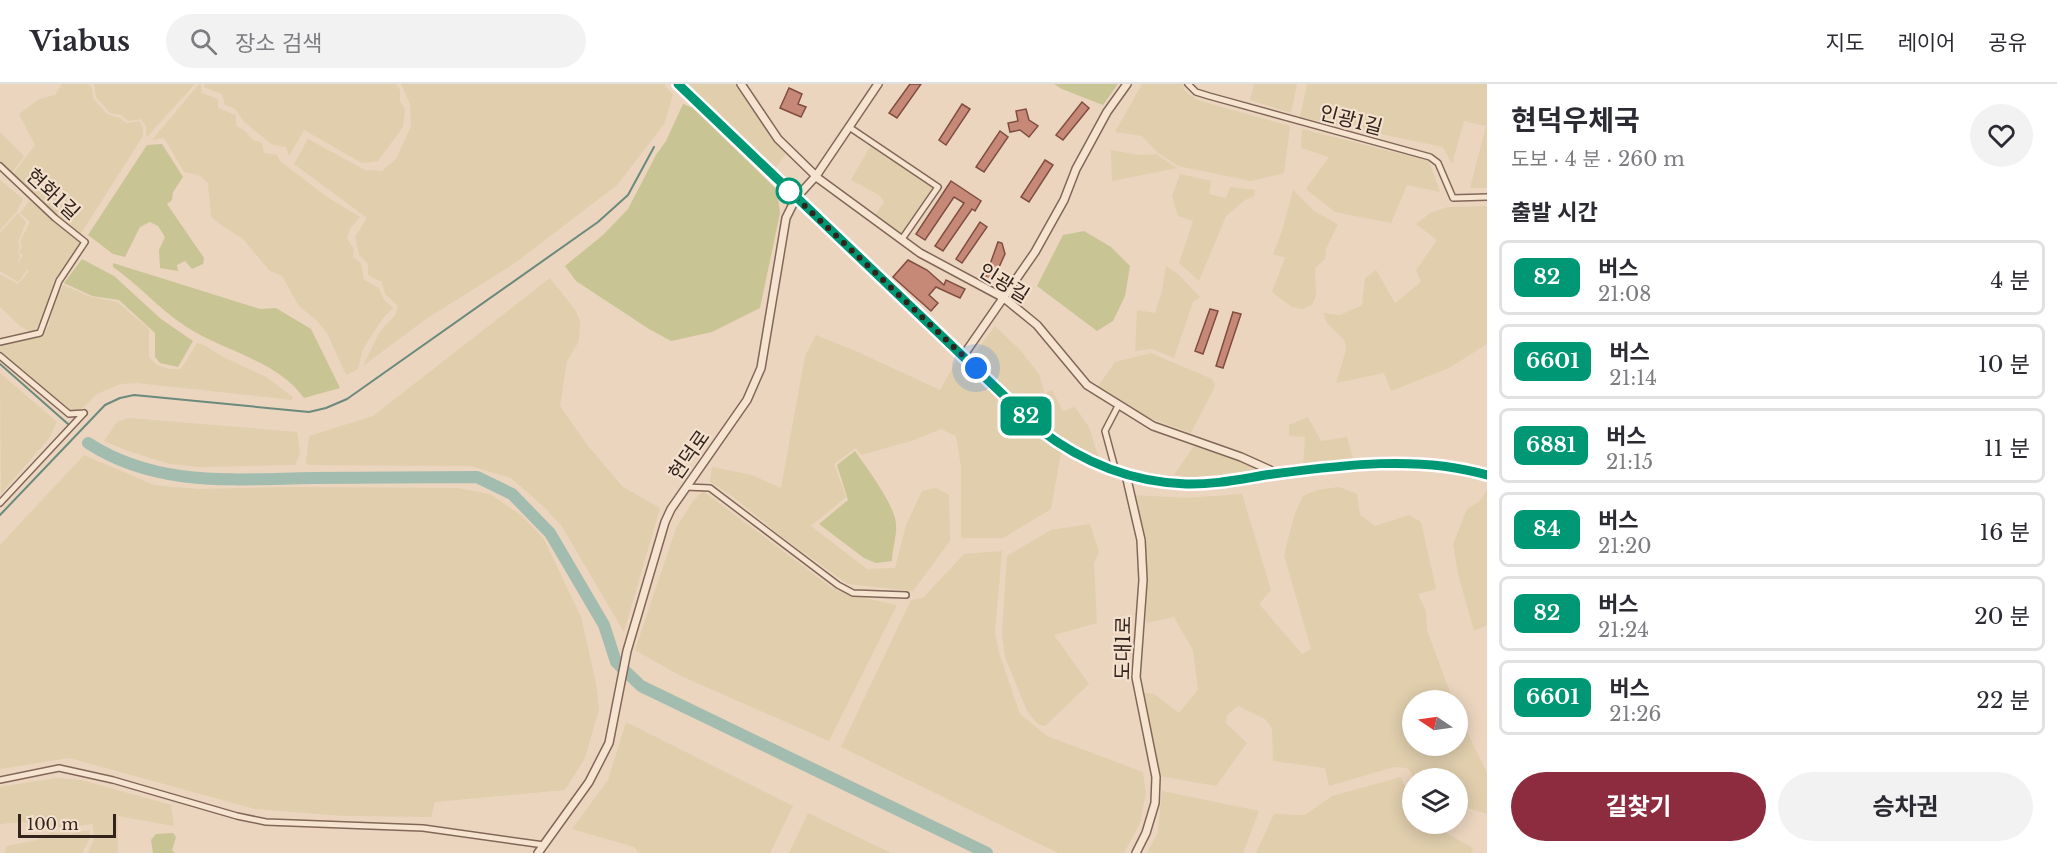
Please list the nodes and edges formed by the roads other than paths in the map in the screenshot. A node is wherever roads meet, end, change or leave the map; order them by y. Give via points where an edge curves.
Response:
1 (678, 84) edge
2 (741, 84) edge
3 (878, 84) edge
4 (1127, 84) edge
5 (1188, 84) edge
6 (849, 127) junction
7 (0, 166) edge
8 (816, 176) junction
9 (1487, 197) edge
10 (796, 198) junction
11 (902, 239) junction
12 (1004, 298) junction
13 (0, 342) edge
14 (0, 356) edge
15 (963, 356) junction
16 (1118, 406) junction
17 (1116, 472) junction
18 (1273, 474) junction
19 (1126, 475) junction
20 (1487, 475) edge
21 (686, 487) junction
22 (0, 503) edge
23 (906, 595) dead end
24 (0, 780) edge
25 (544, 845) junction
26 (538, 853) edge
27 (1136, 853) edge

1 - 10 main road
2 - 8 street, 인광길 via 778,139
3 - 6 street, 현덕로
4 - 12 street via 1107,111 1035,252
5 - 9 street, 인광1길 via 1209,96 1430,157 1438,163 1453,198
6 - 8 street, 현덕로
6 - 11 street via 938,187
7 - 13 street, 현화1길 via 85,243 59,281 40,333
8 - 10 street, 현덕로
8 - 11 street, 인광길
10 - 15 main road
10 - 21 street, 현덕로 via 782,232 761,368 747,400
11 - 12 street, 인광길 via 920,253
12 - 15 street
12 - 16 street, 인광길 via 1037,326 1087,385
14 - 22 street via 69,414 84,412
15 - 17 main road via 1056,442
16 - 17 street via 1105,431
16 - 18 street, 인광길 via 1153,426 1241,457
17 - 19 main road
18 - 19 main road via 1187,484
18 - 20 main road via 1363,465 1420,465
19 - 27 street, 도대1로 via 1141,540 1143,580 1136,677 1156,777 1155,803
21 - 23 street via 710,488 854,593
21 - 25 street, 현덕로 via 662,530 604,754
24 - 25 street via 59,768 266,822 423,828
25 - 26 street, 현덕로

